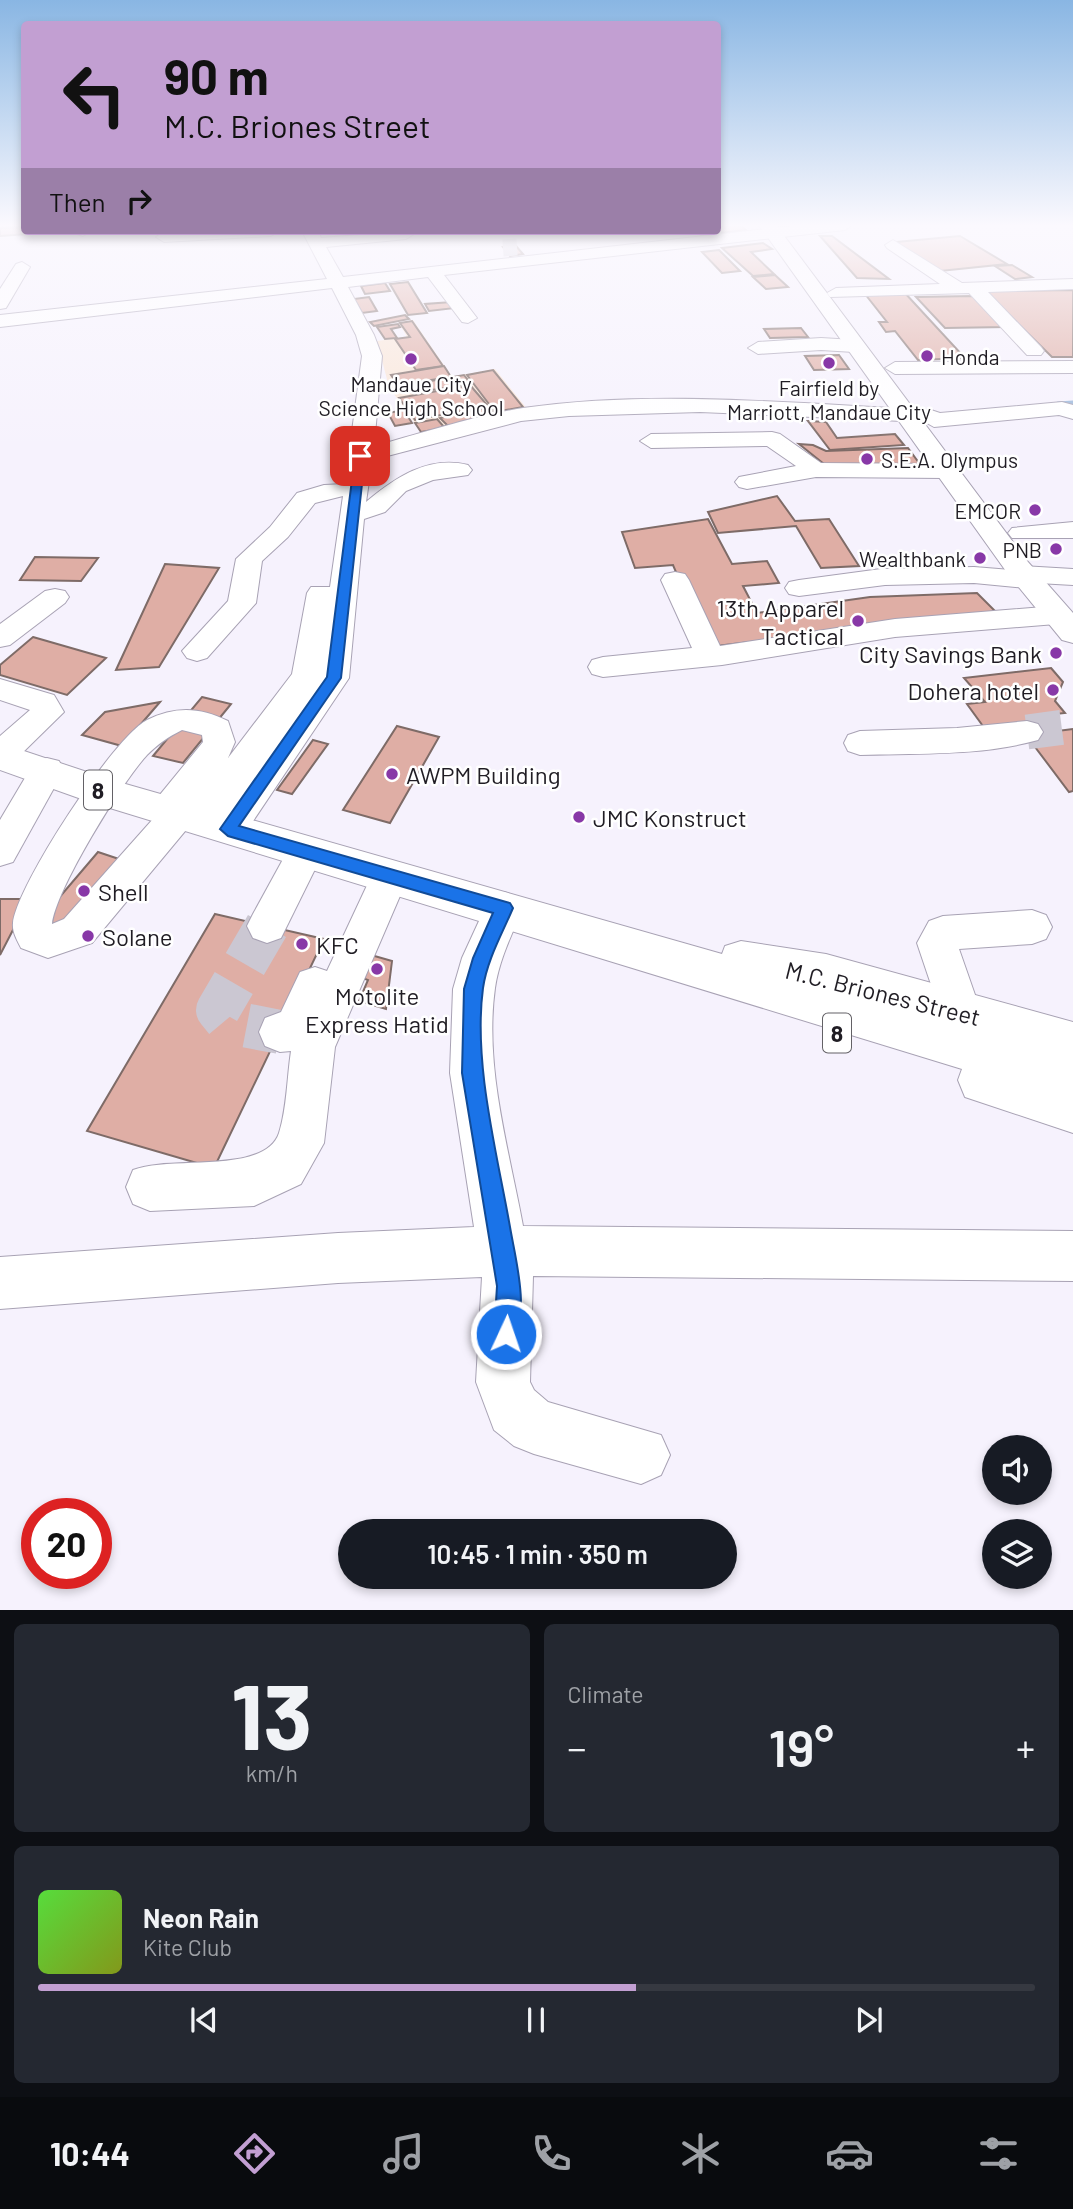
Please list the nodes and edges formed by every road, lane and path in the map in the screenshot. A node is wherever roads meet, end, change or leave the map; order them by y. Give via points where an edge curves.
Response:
1 (185, 300) edge
2 (338, 300) edge
3 (454, 300) edge
4 (833, 300) edge
5 (835, 300) edge
6 (979, 300) edge
7 (157, 303) joint
8 (468, 318) dead end
9 (0, 321) edge
10 (806, 330) dead end
11 (843, 341) junction
12 (758, 348) dead end
13 (1034, 351) dead end
14 (1073, 367) edge
15 (895, 368) junction
16 (740, 400) dead end
17 (1073, 412) edge
18 (917, 414) junction
19 (358, 419) junction
20 (837, 424) dead end
21 (651, 441) dead end
22 (360, 456) junction
23 (460, 470) dead end
24 (816, 470) junction
25 (946, 471) junction
26 (747, 482) dead end
27 (339, 490) junction
28 (344, 530) junction
29 (1073, 530) edge
30 (1021, 533) junction
31 (1064, 576) edge
32 (1025, 577) junction
33 (675, 580) dead end
34 (799, 588) dead end
35 (55, 597) dead end
36 (1067, 615) edge
37 (0, 638) edge
38 (197, 652) dead end
39 (710, 656) junction
40 (603, 667) dead end
41 (0, 689) edge
42 (1027, 732) tunnel mouth
43 (860, 743) dead end
44 (0, 755) edge
45 (47, 770) junction
46 (100, 791) junction
47 (193, 819) junction
48 (306, 851) junction
49 (0, 852) edge
50 (379, 872) junction
51 (504, 908) junction
52 (267, 926) tunnel mouth
53 (1032, 927) dead end
54 (607, 939) junction
55 (960, 1012) junction
56 (280, 1031) dead end
57 (1073, 1044) edge
58 (1073, 1080) edge
59 (1073, 1109) edge
60 (150, 1187) dead end
61 (504, 1251) junction
62 (1073, 1255) edge
63 (0, 1283) edge
64 (640, 1455) dead end

1 - 7 street
2 - 19 street via 372,356
3 - 8 street
4 - 11 main road
5 - 15 main road
6 - 13 street
7 - 9 street
10 - 11 street
11 - 12 street via 824,351
11 - 18 main road
14 - 15 street
15 - 18 main road
16 - 18 street
17 - 18 street via 1062,408
18 - 20 street
18 - 22 street via 700,406 569,410 522,415
18 - 25 main road
18 - 30 main road
19 - 22 street
19 - 27 street
21 - 24 street via 772,439
22 - 28 street
23 - 28 street via 428,473 398,486
24 - 25 street
24 - 26 street
25 - 32 main road
27 - 28 street
27 - 38 street via 299,500 280,531 249,559 242,603
28 - 47 street via 334,678
29 - 30 street
30 - 31 main road
31 - 32 street
31 - 36 main road
32 - 34 street via 989,579 984,584 949,580 886,587 872,581
32 - 36 main road
33 - 39 street
35 - 37 street
36 - 39 street via 895,628
39 - 40 street
41 - 44 street via 43,703 48,712
42 - 43 street
44 - 45 main road, M.C. Briones Street / 8
45 - 46 main road, M.C. Briones Street / 8
45 - 49 street
46 - 47 main road, M.C. Briones Street / 8
46 - 47 street via 162,725 177,719 217,729 219,742
46 - 47 street via 30,923 30,931 44,941 55,942 78,931
47 - 48 main road, M.C. Briones Street / 8
48 - 50 main road, M.C. Briones Street / 8
48 - 52 street
50 - 51 main road, M.C. Briones Street / 8
50 - 56 street via 296,1026 290,1032
50 - 60 street via 313,1047 302,1143 285,1167 254,1182
51 - 54 main road, M.C. Briones Street / 8
51 - 61 street via 474,989 472,1073
53 - 55 street via 943,933 937,943
54 - 55 main road, M.C. Briones Street / 8 via 825,974
54 - 58 main road, M.C. Briones Street / 8
54 - 59 main road, M.C. Briones Street / 8 via 809,1024
55 - 57 main road, M.C. Briones Street / 8
61 - 62 street
61 - 63 street via 338,1258
61 - 64 street via 509,1286 503,1382 514,1410 534,1426

